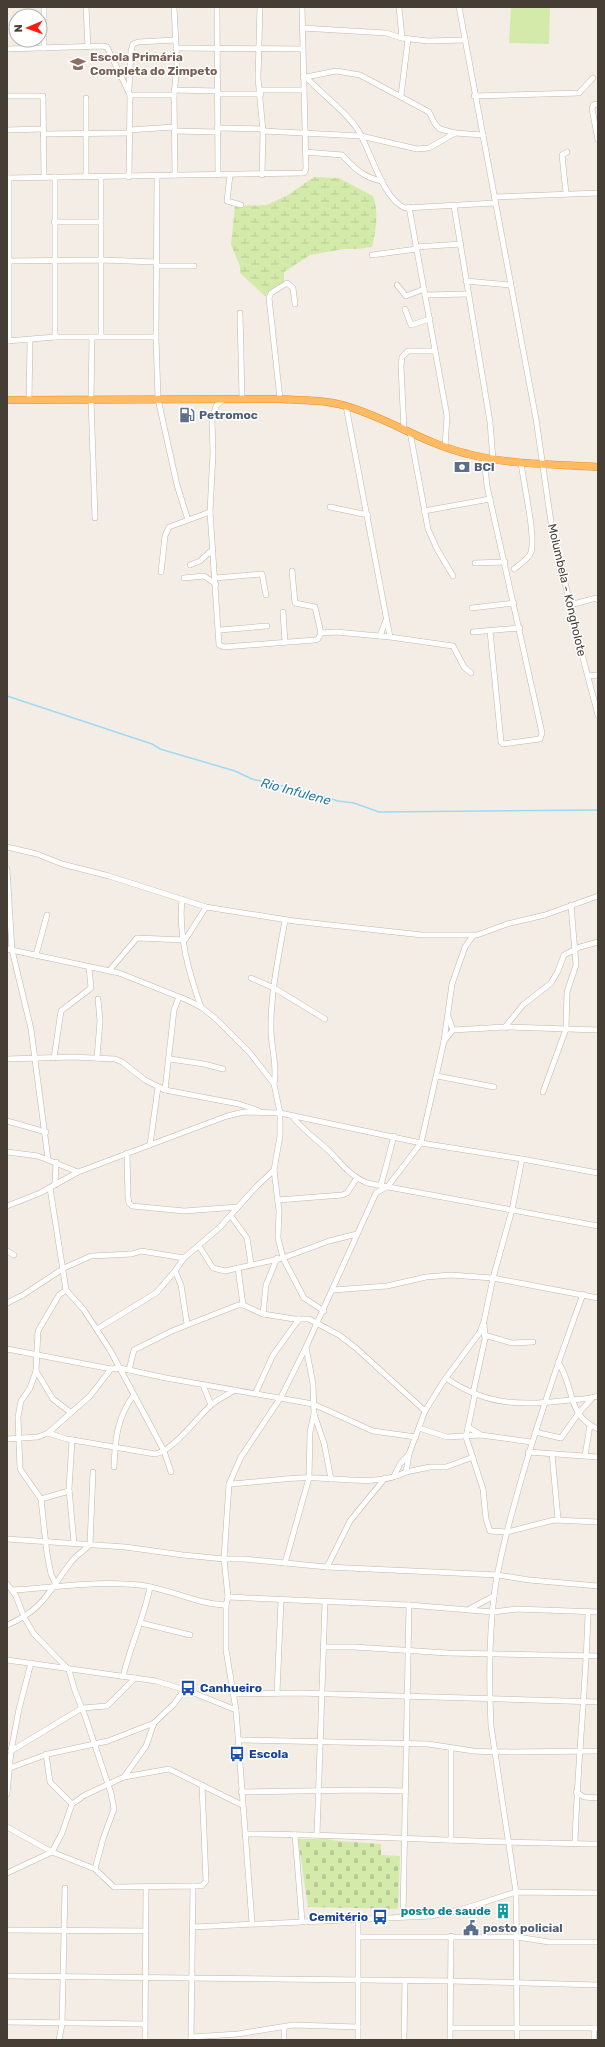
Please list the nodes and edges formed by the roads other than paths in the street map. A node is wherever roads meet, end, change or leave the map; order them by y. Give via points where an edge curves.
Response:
1 (86, 7) edge
2 (174, 7) edge
3 (217, 7) edge
4 (260, 7) edge
5 (302, 7) edge
6 (399, 7) edge
7 (459, 7) edge
8 (400, 26) junction
9 (302, 28) junction
10 (394, 35) junction
11 (402, 38) junction
12 (408, 39) junction
13 (176, 40) junction
14 (465, 40) junction
15 (88, 47) junction
16 (217, 47) junction
17 (44, 48) edge
18 (48, 48) edge
19 (176, 48) junction
20 (7, 49) edge
21 (258, 49) junction
22 (302, 49) junction
23 (305, 77) junction
24 (593, 78) dead end
25 (304, 90) junction
26 (174, 92) junction
27 (218, 92) junction
28 (260, 92) junction
29 (130, 93) junction
30 (7, 96) edge
31 (401, 96) junction
32 (474, 96) junction
33 (86, 98) dead end
34 (598, 104) edge
35 (175, 129) junction
36 (7, 130) edge
37 (218, 130) junction
38 (263, 130) junction
39 (43, 131) junction
40 (129, 131) junction
41 (304, 132) junction
42 (86, 133) junction
43 (454, 133) junction
44 (483, 135) junction
45 (361, 136) junction
46 (598, 140) edge
47 (305, 152) junction
48 (567, 152) dead end
49 (218, 175) junction
50 (230, 175) junction
51 (262, 175) junction
52 (157, 176) junction
53 (175, 176) junction
54 (54, 177) junction
55 (86, 177) junction
56 (101, 177) junction
57 (129, 177) junction
58 (8, 178) edge
59 (44, 178) junction
60 (382, 181) junction
61 (566, 193) junction
62 (598, 193) edge
63 (494, 197) junction
64 (495, 203) junction
65 (241, 205) dead end
66 (454, 206) junction
67 (409, 208) junction
68 (54, 222) junction
69 (100, 222) junction
70 (461, 244) junction
71 (417, 248) junction
72 (372, 255) dead end
73 (54, 260) junction
74 (101, 260) junction
75 (9, 261) edge
76 (156, 264) junction
77 (194, 266) dead end
78 (466, 281) junction
79 (396, 285) dead end
80 (510, 285) junction
81 (424, 292) junction
82 (468, 294) junction
83 (295, 304) dead end
84 (404, 309) dead end
85 (240, 313) dead end
86 (430, 319) junction
87 (92, 336) junction
88 (100, 336) junction
89 (55, 337) junction
90 (156, 337) junction
91 (30, 340) junction
92 (8, 341) edge
93 (435, 351) junction
94 (225, 398) junction
95 (242, 398) junction
96 (91, 399) junction
97 (158, 399) junction
98 (280, 399) junction
99 (7, 400) edge
100 (29, 400) junction
101 (346, 406) junction
102 (407, 431) junction
103 (445, 448) junction
104 (484, 458) junction
105 (493, 460) junction
106 (521, 462) junction
107 (542, 463) junction
108 (598, 467) edge
109 (490, 499) junction
110 (330, 507) dead end
111 (424, 511) junction
112 (210, 512) junction
113 (368, 515) junction
114 (95, 518) dead end
115 (188, 520) junction
116 (213, 549) junction
117 (505, 562) junction
118 (475, 563) dead end
119 (190, 565) dead end
120 (514, 569) dead end
121 (292, 571) dead end
122 (161, 572) dead end
123 (453, 576) dead end
124 (184, 578) dead end
125 (215, 581) junction
126 (266, 595) dead end
127 (598, 600) edge
128 (514, 603) junction
129 (570, 605) junction
130 (472, 608) dead end
131 (283, 612) dead end
132 (387, 619) junction
133 (267, 626) dead end
134 (520, 628) junction
135 (220, 630) junction
136 (490, 631) junction
137 (321, 632) junction
138 (473, 632) dead end
139 (380, 636) junction
140 (390, 637) junction
141 (285, 642) junction
142 (471, 673) dead end
143 (598, 675) edge
144 (588, 676) junction
145 (598, 715) edge
146 (7, 847) edge
147 (7, 869) edge
148 (598, 896) edge
149 (8, 898) edge
150 (182, 899) junction
151 (571, 905) junction
152 (206, 907) junction
153 (47, 916) dead end
154 (285, 920) junction
155 (473, 936) junction
156 (183, 941) junction
157 (598, 942) edge
158 (9, 950) edge
159 (575, 950) junction
160 (36, 955) junction
161 (89, 967) junction
162 (109, 971) junction
163 (251, 978) dead end
164 (274, 988) junction
165 (178, 997) junction
166 (98, 999) dead end
167 (201, 1007) junction
168 (448, 1016) junction
169 (325, 1019) dead end
170 (505, 1027) junction
171 (566, 1029) junction
172 (453, 1030) junction
173 (598, 1030) edge
174 (444, 1041) junction
175 (54, 1058) junction
176 (97, 1058) junction
177 (7, 1059) edge
178 (36, 1059) junction
179 (170, 1059) junction
180 (223, 1069) dead end
181 (437, 1076) junction
182 (274, 1084) junction
183 (158, 1087) junction
184 (494, 1087) dead end
185 (165, 1090) junction
186 (543, 1092) dead end
187 (245, 1106) junction
188 (244, 1112) junction
189 (262, 1112) junction
190 (280, 1113) junction
191 (292, 1116) junction
192 (7, 1121) edge
193 (46, 1132) junction
194 (394, 1136) junction
195 (421, 1143) junction
196 (150, 1145) junction
197 (7, 1152) edge
198 (127, 1153) junction
199 (48, 1159) junction
200 (522, 1159) junction
201 (56, 1162) junction
202 (274, 1170) junction
203 (78, 1172) junction
204 (598, 1173) edge
205 (357, 1178) junction
206 (381, 1185) junction
207 (52, 1186) junction
208 (388, 1186) junction
209 (278, 1200) junction
210 (7, 1206) edge
211 (238, 1207) junction
212 (512, 1210) junction
213 (231, 1216) junction
214 (598, 1226) edge
215 (357, 1234) junction
216 (199, 1246) junction
217 (7, 1252) edge
218 (14, 1255) dead end
219 (184, 1258) junction
220 (276, 1258) junction
221 (283, 1258) junction
222 (251, 1264) junction
223 (64, 1268) junction
224 (238, 1268) junction
225 (175, 1272) junction
226 (493, 1278) junction
227 (66, 1290) junction
228 (333, 1290) junction
229 (583, 1294) junction
230 (598, 1298) edge
231 (7, 1303) edge
232 (243, 1305) junction
233 (324, 1311) junction
234 (263, 1314) junction
235 (299, 1319) junction
236 (484, 1321) junction
237 (318, 1323) junction
238 (187, 1324) junction
239 (97, 1329) junction
240 (480, 1332) junction
241 (486, 1336) junction
242 (533, 1342) dead end
243 (306, 1347) junction
244 (7, 1350) edge
245 (37, 1355) junction
246 (558, 1362) junction
247 (120, 1368) junction
248 (111, 1369) junction
249 (129, 1370) junction
250 (36, 1371) junction
251 (446, 1378) junction
252 (203, 1385) junction
253 (235, 1390) junction
254 (256, 1392) junction
255 (474, 1393) junction
256 (133, 1396) junction
257 (598, 1396) edge
258 (281, 1397) junction
259 (592, 1398) junction
260 (572, 1400) junction
261 (212, 1404) junction
262 (314, 1404) junction
263 (544, 1404) junction
264 (425, 1411) junction
265 (70, 1412) junction
266 (314, 1414) junction
267 (578, 1414) junction
268 (590, 1425) junction
269 (468, 1427) junction
270 (419, 1428) junction
271 (598, 1429) edge
272 (535, 1432) junction
273 (48, 1433) junction
274 (481, 1435) junction
275 (416, 1437) junction
276 (466, 1437) junction
277 (17, 1438) junction
278 (7, 1439) edge
279 (72, 1440) junction
280 (531, 1442) junction
281 (115, 1447) junction
282 (164, 1451) junction
283 (528, 1452) junction
284 (410, 1454) junction
285 (552, 1454) junction
286 (585, 1456) junction
287 (473, 1457) junction
288 (598, 1457) edge
289 (114, 1467) dead end
290 (93, 1472) dead end
291 (171, 1472) dead end
292 (406, 1472) junction
293 (394, 1476) junction
294 (309, 1478) junction
295 (385, 1478) junction
296 (331, 1479) junction
297 (229, 1484) junction
298 (69, 1491) junction
299 (41, 1499) junction
300 (558, 1519) junction
301 (598, 1522) edge
302 (507, 1532) junction
303 (7, 1539) edge
304 (46, 1542) junction
305 (74, 1543) junction
306 (90, 1544) junction
307 (224, 1559) junction
308 (286, 1563) junction
309 (327, 1567) junction
310 (498, 1575) junction
311 (7, 1584) edge
312 (56, 1586) junction
313 (598, 1586) edge
314 (150, 1587) junction
315 (12, 1590) junction
316 (494, 1596) junction
317 (228, 1597) junction
318 (281, 1600) junction
319 (325, 1602) junction
320 (226, 1605) junction
321 (410, 1605) junction
322 (471, 1608) junction
323 (493, 1612) junction
324 (588, 1612) junction
325 (598, 1612) edge
326 (24, 1617) junction
327 (141, 1623) junction
328 (7, 1625) edge
329 (190, 1635) dead end
330 (323, 1647) junction
331 (408, 1650) junction
332 (491, 1654) junction
333 (587, 1655) junction
334 (598, 1656) edge
335 (7, 1660) edge
336 (31, 1663) junction
337 (69, 1670) junction
338 (123, 1677) junction
339 (135, 1678) junction
340 (185, 1689) junction
341 (277, 1693) junction
342 (234, 1694) junction
343 (322, 1694) junction
344 (408, 1696) junction
345 (490, 1700) junction
346 (583, 1701) junction
347 (598, 1702) edge
348 (82, 1708) junction
349 (236, 1710) junction
350 (154, 1724) junction
351 (240, 1740) junction
352 (320, 1740) junction
353 (406, 1743) junction
354 (94, 1745) junction
355 (451, 1748) junction
356 (11, 1751) junction
357 (573, 1751) junction
358 (581, 1751) junction
359 (496, 1752) junction
360 (598, 1752) edge
361 (46, 1754) junction
362 (580, 1758) junction
363 (8, 1769) edge
364 (124, 1777) junction
365 (108, 1784) junction
366 (202, 1785) junction
367 (319, 1790) junction
368 (405, 1791) junction
369 (241, 1792) junction
370 (576, 1792) junction
371 (7, 1794) edge
372 (584, 1797) junction
373 (598, 1798) edge
374 (576, 1803) junction
375 (72, 1804) junction
376 (242, 1805) junction
377 (7, 1827) edge
378 (245, 1834) junction
379 (294, 1835) junction
380 (317, 1835) junction
381 (404, 1838) junction
382 (451, 1840) junction
383 (510, 1844) junction
384 (575, 1844) junction
385 (598, 1844) edge
386 (52, 1852) junction
387 (95, 1869) junction
388 (7, 1873) edge
389 (193, 1886) junction
390 (146, 1887) junction
391 (64, 1888) dead end
392 (516, 1892) junction
393 (598, 1892) edge
394 (403, 1917) junction
395 (358, 1918) junction
396 (302, 1921) junction
397 (252, 1923) junction
398 (193, 1927) junction
399 (7, 1930) edge
400 (63, 1931) junction
401 (146, 1931) junction
402 (451, 1936) junction
403 (359, 1937) junction
404 (517, 1937) junction
405 (598, 1942) edge
406 (7, 1976) edge
407 (63, 1976) junction
408 (146, 1978) junction
409 (192, 1979) junction
410 (359, 1981) junction
411 (405, 1981) junction
412 (452, 1981) junction
413 (517, 1983) junction
414 (598, 1985) edge
415 (7, 2022) edge
416 (62, 2024) junction
417 (145, 2024) junction
418 (284, 2027) junction
419 (358, 2027) junction
420 (451, 2028) junction
421 (517, 2028) junction
422 (596, 2028) edge
423 (238, 2034) junction
424 (191, 2039) edge
425 (59, 2040) edge
426 (145, 2040) edge
427 (238, 2040) edge
428 (284, 2040) edge
429 (358, 2040) edge
430 (404, 2040) edge
431 (450, 2040) edge
432 (517, 2040) edge
433 (594, 2040) edge

1 - 15 street
2 - 13 street
3 - 16 street
4 - 21 street
5 - 9 street
6 - 8 street
7 - 14 street, Molumbela - Kongholote
8 - 10 street
8 - 11 street
9 - 10 street
9 - 22 street
10 - 11 street
11 - 12 street
12 - 14 street
12 - 31 street
13 - 19 street
13 - 29 street via 133,44
14 - 32 street, Molumbela - Kongholote
15 - 18 street
15 - 29 street via 107,47
16 - 19 street
16 - 21 street
16 - 27 street
17 - 20 street
19 - 26 street
21 - 22 street
21 - 28 street
22 - 23 street
23 - 25 street
23 - 31 street via 336,71 353,73
23 - 45 street via 351,121
24 - 32 street via 579,93
25 - 28 street
25 - 41 street
26 - 27 street
26 - 29 street
26 - 35 street
27 - 28 street
27 - 37 street
28 - 38 street
29 - 40 street
30 - 39 street via 43,96
31 - 43 street via 429,112 440,129
32 - 44 street, Molumbela - Kongholote
33 - 42 street
34 - 46 street via 593,105 592,109
35 - 37 street
35 - 40 street
35 - 53 street
36 - 39 street
37 - 38 street
37 - 49 street
38 - 41 street
38 - 51 street
39 - 42 street
39 - 59 street
40 - 42 street
40 - 57 street
41 - 45 street
41 - 47 street
42 - 55 street
43 - 44 street
43 - 45 street via 429,148 417,149
44 - 63 street, Molumbela - Kongholote
45 - 60 street
47 - 51 street via 304,173
47 - 60 street via 342,155 364,175
48 - 61 street via 562,155
49 - 50 street
49 - 53 street
50 - 51 street
50 - 65 street via 227,201
52 - 53 street
52 - 57 street
52 - 76 street
54 - 55 street
54 - 59 street
54 - 68 street
55 - 56 street
56 - 57 street
56 - 69 street
58 - 59 street
58 - 75 street
60 - 67 street via 397,203
61 - 62 street
61 - 63 street
63 - 64 street, Molumbela - Kongholote
64 - 66 street
64 - 80 street, Molumbela - Kongholote
66 - 67 street
66 - 70 street
67 - 71 street
68 - 69 street
68 - 73 street
69 - 74 street
70 - 71 street
70 - 78 street
71 - 72 street
71 - 81 street
73 - 74 street
73 - 75 street
73 - 89 street
74 - 76 street
74 - 88 street
75 - 92 street
76 - 77 street
76 - 90 street
78 - 80 street
78 - 82 street
79 - 81 street via 406,296
80 - 107 street, Molumbela - Kongholote
81 - 82 street
81 - 86 street
82 - 105 street via 490,426
83 - 98 street via 292,288 287,283 269,298
84 - 86 street via 411,325
85 - 95 street
86 - 93 street
87 - 88 street
87 - 89 street
87 - 96 street
88 - 90 street
89 - 91 street
90 - 97 street
91 - 92 street
91 - 100 street
93 - 102 street via 408,351 402,357 400,366
93 - 103 street via 447,416
94 - 95 highway
94 - 97 highway
94 - 112 street via 216,406 213,413
95 - 98 highway
96 - 97 highway
96 - 100 highway
96 - 114 street
97 - 115 street via 177,485
98 - 101 highway
99 - 100 highway
101 - 102 highway
101 - 113 street
102 - 103 highway
102 - 111 street
103 - 104 highway
104 - 105 highway
104 - 109 street
105 - 106 highway
106 - 107 highway
106 - 120 street via 532,550
107 - 108 highway
107 - 129 street, Molumbela - Kongholote via 551,522
109 - 111 street
109 - 117 street
110 - 113 street
111 - 123 street via 432,538
112 - 115 street
112 - 116 street
113 - 132 street
115 - 122 street via 166,529
116 - 119 street via 200,561
116 - 125 street
117 - 118 street
117 - 128 street
121 - 137 street via 295,603 315,607
124 - 125 street via 204,576
125 - 126 street via 262,574
125 - 135 street
127 - 129 street via 596,598
128 - 130 street
128 - 134 street
129 - 144 street, Molumbela - Kongholote
131 - 141 street
132 - 139 street
132 - 140 street
133 - 135 street
134 - 136 street
134 - 136 street via 542,736 540,739 503,744
135 - 141 street via 219,644 222,647
136 - 138 street
137 - 139 street
137 - 141 street via 315,640
139 - 140 street
140 - 142 street via 454,646 464,667
143 - 144 street
144 - 145 street, Molumbela - Kongholote
146 - 150 street
147 - 149 street
148 - 151 street
149 - 158 street
150 - 152 street
150 - 156 street via 180,919
151 - 155 street
151 - 159 street
152 - 154 street
152 - 156 street
153 - 160 street
154 - 155 street via 422,935
154 - 164 street
155 - 168 street via 465,947 452,984
156 - 162 street via 137,938
156 - 167 street
157 - 159 street
158 - 160 street
158 - 178 street via 29,1014
159 - 170 street via 564,955 551,982 523,1005
159 - 171 street via 576,965 567,992
160 - 161 street
161 - 162 street
161 - 175 street via 91,988 61,1011
162 - 165 street via 140,980
163 - 164 street
164 - 169 street
164 - 182 street via 271,1029
165 - 167 street
165 - 179 street via 174,1010
166 - 176 street via 100,1021
167 - 182 street via 238,1039
168 - 172 street
168 - 174 street
170 - 171 street
170 - 172 street
171 - 173 street
171 - 186 street
172 - 174 street
174 - 181 street
175 - 176 street
175 - 178 street
176 - 183 street via 119,1060 134,1073
177 - 178 street
178 - 193 street
179 - 180 street
179 - 185 street
181 - 184 street
181 - 195 street
182 - 190 street
183 - 185 street
183 - 196 street
185 - 187 street
187 - 188 street
187 - 189 street
188 - 189 street
188 - 196 street
189 - 190 street
190 - 191 street
190 - 202 street via 280,1136
191 - 194 street
191 - 205 street
192 - 193 street
193 - 199 street
194 - 195 street
194 - 206 street
195 - 200 street
195 - 208 street
196 - 198 street
197 - 199 street
198 - 203 street
198 - 211 street via 128,1198 132,1206 184,1211
199 - 201 street
200 - 204 street
200 - 212 street
201 - 203 street
201 - 207 street
202 - 209 street
202 - 211 street
203 - 207 street
205 - 206 street
205 - 209 street via 342,1195
206 - 208 street
207 - 210 street
207 - 223 street via 57,1237
208 - 212 street
208 - 215 street via 376,1193
209 - 221 street via 278,1238
211 - 213 street
212 - 214 street
212 - 226 street
213 - 216 street
213 - 222 street via 247,1238
215 - 221 street via 328,1241
215 - 228 street
216 - 219 street
216 - 224 street via 216,1270
217 - 218 street
219 - 223 street via 142,1251 91,1256
219 - 225 street
220 - 221 street
220 - 222 street
220 - 234 street via 266,1285
221 - 233 street via 304,1298
222 - 224 street
223 - 227 street
223 - 231 street
224 - 232 street
225 - 238 street via 181,1285
225 - 239 street via 156,1293
226 - 228 street via 450,1274 382,1287
226 - 229 street
226 - 236 street
227 - 239 street
227 - 245 street via 59,1295 38,1331
228 - 233 street
229 - 230 street
229 - 246 street
232 - 234 street
232 - 238 street
233 - 237 street
234 - 235 street
235 - 237 street via 309,1319
235 - 254 street via 273,1355
236 - 240 street
236 - 241 street
237 - 243 street
237 - 264 street via 356,1348
238 - 249 street via 134,1350
239 - 247 street
240 - 241 street
240 - 251 street
241 - 242 street via 512,1343
241 - 255 street
243 - 258 street
243 - 262 street
244 - 245 street
245 - 248 street
245 - 250 street
246 - 260 street via 567,1378
246 - 263 street
247 - 248 street
247 - 249 street
247 - 256 street
248 - 265 street via 95,1390
249 - 252 street
250 - 265 street via 53,1400
250 - 277 street via 30,1388 21,1401
251 - 255 street
251 - 264 street
252 - 253 street
252 - 261 street
253 - 254 street
253 - 261 street
254 - 258 street
255 - 263 street via 510,1403
255 - 269 street
256 - 281 street via 120,1419
256 - 282 street
257 - 259 street
258 - 262 street
258 - 297 street via 241,1457
259 - 260 street
259 - 267 street
260 - 263 street
260 - 267 street
261 - 282 street
262 - 266 street
262 - 275 street via 373,1431
263 - 272 street
264 - 270 street
265 - 273 street
266 - 294 street via 310,1432
266 - 296 street via 324,1443
267 - 268 street
267 - 272 street via 562,1438
268 - 271 street
268 - 286 street
269 - 274 street
269 - 276 street
270 - 275 street
270 - 276 street via 447,1437
272 - 280 street
273 - 277 street via 38,1437
273 - 279 street
274 - 276 street
274 - 280 street
275 - 284 street
276 - 287 street
277 - 278 street
277 - 299 street via 21,1474
279 - 281 street
279 - 298 street
280 - 283 street
281 - 282 street via 151,1455
281 - 289 street
282 - 291 street
283 - 285 street
283 - 302 street
284 - 292 street
284 - 293 street via 400,1464
285 - 286 street
285 - 300 street
286 - 288 street
287 - 292 street via 446,1467
287 - 302 street via 484,1496 488,1528 496,1532
290 - 306 street
292 - 293 street
293 - 295 street
294 - 296 street
294 - 297 street
294 - 308 street
295 - 296 street
295 - 309 street via 350,1521
297 - 307 street
298 - 299 street
298 - 305 street
299 - 304 street
300 - 301 street
300 - 302 street
302 - 310 street
303 - 304 street
304 - 305 street
304 - 312 street via 51,1574
305 - 306 street
306 - 307 street
306 - 312 street via 76,1556
307 - 308 street
307 - 317 street
308 - 309 street
309 - 310 street
310 - 313 street
310 - 316 street
311 - 315 street
312 - 314 street via 125,1584
312 - 315 street
312 - 326 street via 36,1609
314 - 320 street via 204,1603
314 - 327 street
315 - 326 street
316 - 322 street
316 - 323 street
317 - 318 street
317 - 320 street
318 - 319 street
318 - 341 street
319 - 321 street
319 - 330 street
320 - 342 street via 226,1650
321 - 322 street
321 - 331 street
322 - 323 street
323 - 324 street via 517,1609
323 - 332 street
324 - 325 street
324 - 333 street
326 - 328 street
326 - 337 street via 34,1634
327 - 329 street
327 - 338 street via 130,1649
330 - 331 street
330 - 343 street
331 - 332 street
331 - 344 street
332 - 333 street
332 - 345 street
333 - 334 street
333 - 346 street
335 - 336 street
336 - 337 street
336 - 356 street
337 - 338 street
337 - 348 street
338 - 339 street
339 - 340 street
339 - 348 street via 107,1706
340 - 349 street
340 - 350 street
341 - 342 street
341 - 343 street
342 - 349 street
343 - 344 street
343 - 352 street
344 - 345 street
344 - 353 street
345 - 346 street
345 - 359 street
346 - 347 street
346 - 358 street
348 - 354 street
348 - 356 street
349 - 351 street
350 - 354 street
350 - 364 street via 146,1746
351 - 352 street
351 - 369 street
352 - 353 street
352 - 367 street
353 - 355 street
353 - 368 street
354 - 361 street
354 - 365 street
355 - 359 street
355 - 382 street
356 - 363 street
357 - 358 street
357 - 359 street
357 - 362 street
358 - 360 street
358 - 362 street
359 - 383 street
361 - 363 street
361 - 375 street via 50,1782
362 - 370 street
363 - 371 street
364 - 365 street
364 - 366 street via 169,1769
365 - 375 street
365 - 387 street via 114,1809
366 - 376 street
366 - 389 street via 206,1881 202,1886
367 - 368 street
367 - 369 street
367 - 380 street
368 - 381 street
369 - 376 street
370 - 372 street
370 - 374 street
372 - 373 street
372 - 374 street
374 - 384 street
375 - 386 street
376 - 378 street
377 - 386 street
378 - 379 street
378 - 397 street
379 - 380 street
379 - 396 street
380 - 381 street
381 - 382 street
381 - 394 street
382 - 383 street
383 - 384 street
383 - 392 street
384 - 385 street
386 - 387 street
386 - 388 street
387 - 390 street via 114,1887
389 - 390 street
389 - 398 street
390 - 401 street
391 - 400 street
392 - 393 street
392 - 394 street via 460,1910 431,1916
392 - 404 street
394 - 395 street
395 - 396 street
395 - 403 street
396 - 397 street
397 - 398 street
398 - 409 street
399 - 400 street
400 - 401 street
400 - 407 street
401 - 408 street
402 - 403 street
402 - 404 street
402 - 412 street
403 - 410 street
404 - 405 street via 550,1942
404 - 413 street
406 - 407 street
407 - 408 street
407 - 416 street
408 - 409 street
408 - 417 street
409 - 410 street
409 - 424 street
410 - 411 street
410 - 419 street
411 - 412 street
411 - 430 street
412 - 413 street
412 - 420 street
413 - 414 street
413 - 421 street
415 - 416 street
416 - 417 street
416 - 425 street
417 - 426 street
418 - 419 street
418 - 423 street
418 - 428 street
419 - 429 street
420 - 421 street
420 - 431 street
421 - 422 street
421 - 432 street
422 - 433 street
423 - 424 street
423 - 427 street

